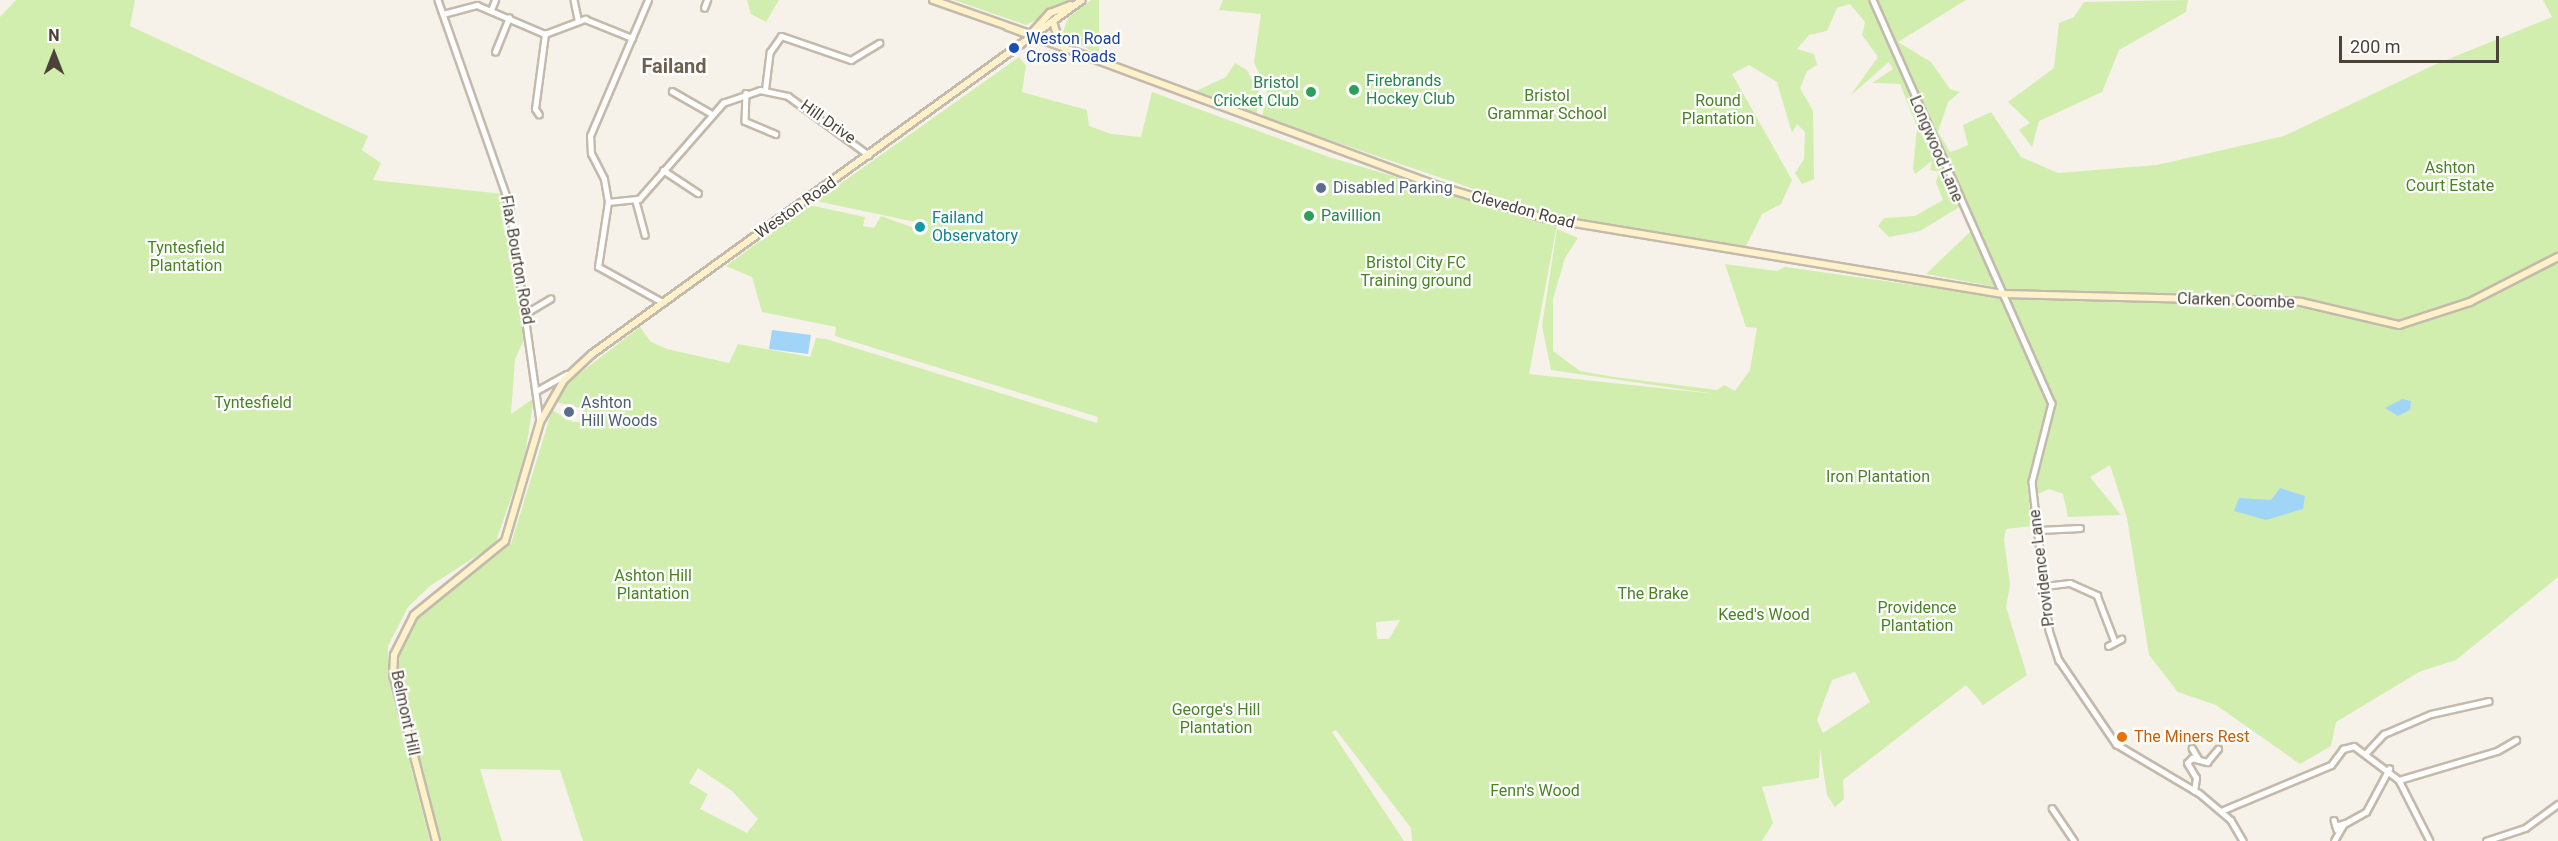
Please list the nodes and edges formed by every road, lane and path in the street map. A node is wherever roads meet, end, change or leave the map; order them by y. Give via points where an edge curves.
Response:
1 (438, 0) edge
2 (495, 0) edge
3 (574, 0) edge
4 (648, 0) edge
5 (708, 0) edge
6 (933, 0) edge
7 (1873, 0) edge
8 (1079, 2) edge
9 (704, 8) dead end
10 (491, 10) junction
11 (443, 14) junction
12 (509, 18) junction
13 (578, 19) junction
14 (1053, 21) junction
15 (545, 34) junction
16 (1032, 36) junction
17 (632, 38) junction
18 (879, 43) dead end
19 (498, 45) junction
20 (1060, 47) junction
21 (504, 48) dead end
22 (495, 52) dead end
23 (680, 85) dead end
24 (765, 90) junction
25 (746, 93) junction
26 (712, 114) junction
27 (539, 115) dead end
28 (775, 134) dead end
29 (870, 155) junction
30 (663, 170) junction
31 (696, 190) dead end
32 (636, 201) junction
33 (608, 202) junction
34 (645, 236) dead end
35 (2558, 257) edge
36 (2005, 294) junction
37 (550, 299) dead end
38 (544, 303) junction
39 (663, 303) junction
40 (549, 310) dead end
41 (528, 312) junction
42 (571, 372) junction
43 (538, 390) junction
44 (540, 422) junction
45 (2080, 528) dead end
46 (2039, 530) junction
47 (2045, 586) junction
48 (2121, 639) dead end
49 (2115, 642) junction
50 (2108, 646) dead end
51 (2488, 701) dead end
52 (2516, 740) dead end
53 (2192, 748) dead end
54 (2218, 748) dead end
55 (2207, 751) dead end
56 (2366, 753) junction
57 (2212, 755) junction
58 (2198, 758) junction
59 (2389, 769) junction
60 (2399, 780) junction
61 (2194, 790) junction
62 (2558, 804) edge
63 (2052, 807) dead end
64 (2062, 811) dead end
65 (2221, 811) junction
66 (2056, 814) junction
67 (2344, 824) junction
68 (2336, 826) dead end
69 (436, 841) edge
70 (2074, 841) edge
71 (2242, 841) edge
72 (2334, 841) edge
73 (2430, 841) edge
74 (2486, 841) edge

1 - 11 street, Flax Bourton Road
2 - 10 street
3 - 13 street
4 - 17 street
5 - 9 street
6 - 16 main road, Clevedon Road
7 - 36 street, Longwood Lane via 1933,141
8 - 14 main road
8 - 16 main road via 1050,13
10 - 11 street via 471,5
10 - 12 street
11 - 41 street, Flax Bourton Road via 509,203
12 - 15 street
12 - 19 street
13 - 15 street
13 - 17 street
14 - 16 main road
14 - 20 main road
15 - 27 street via 535,109
16 - 20 main road, Clevedon Road
16 - 29 main road, Weston Road
17 - 33 street via 590,136 591,154 606,184
18 - 24 street via 876,50 851,60 782,36 770,52
19 - 21 street
19 - 22 street
20 - 36 main road, Clevedon Road via 1432,184 1544,218
23 - 26 street via 675,92
24 - 25 street, Hill Drive
24 - 29 street, Hill Drive via 809,106
25 - 26 street, Hill Drive
25 - 28 street via 745,121 762,133
26 - 30 street, Hill Drive
29 - 39 main road, Weston Road
30 - 31 street
30 - 32 street, Hill Drive
32 - 33 street
32 - 34 street
33 - 39 street via 598,267
35 - 36 main road, Clarken Coombe via 2470,302 2399,325 2301,302
36 - 46 street, Providence Lane via 2052,403 2032,482
37 - 38 street
38 - 40 street
38 - 41 street
39 - 42 main road, Weston Road
41 - 43 street, Flax Bourton Road
42 - 43 street, Weston Road
42 - 44 main road, Weston Road
43 - 44 street, Flax Bourton Road
44 - 69 main road, Belmont Hill via 505,541 414,615 394,655 393,675
45 - 46 street
46 - 47 street, Providence Lane
47 - 49 street via 2070,583 2097,595
47 - 61 street, Providence Lane via 2051,637 2070,682 2126,753
48 - 49 street
49 - 50 street
51 - 56 street via 2432,714 2384,734
52 - 60 street via 2497,751
53 - 58 street
54 - 57 street
55 - 57 street
56 - 59 street
56 - 65 street via 2347,747 2331,765
57 - 58 street via 2207,762
58 - 61 street via 2186,765 2196,778
59 - 60 street
59 - 67 street via 2366,812
60 - 73 street
61 - 65 street, Providence Lane
62 - 74 street via 2525,828
63 - 66 street
64 - 66 street
65 - 71 street, Providence Lane
66 - 70 street
67 - 68 street
67 - 72 street

